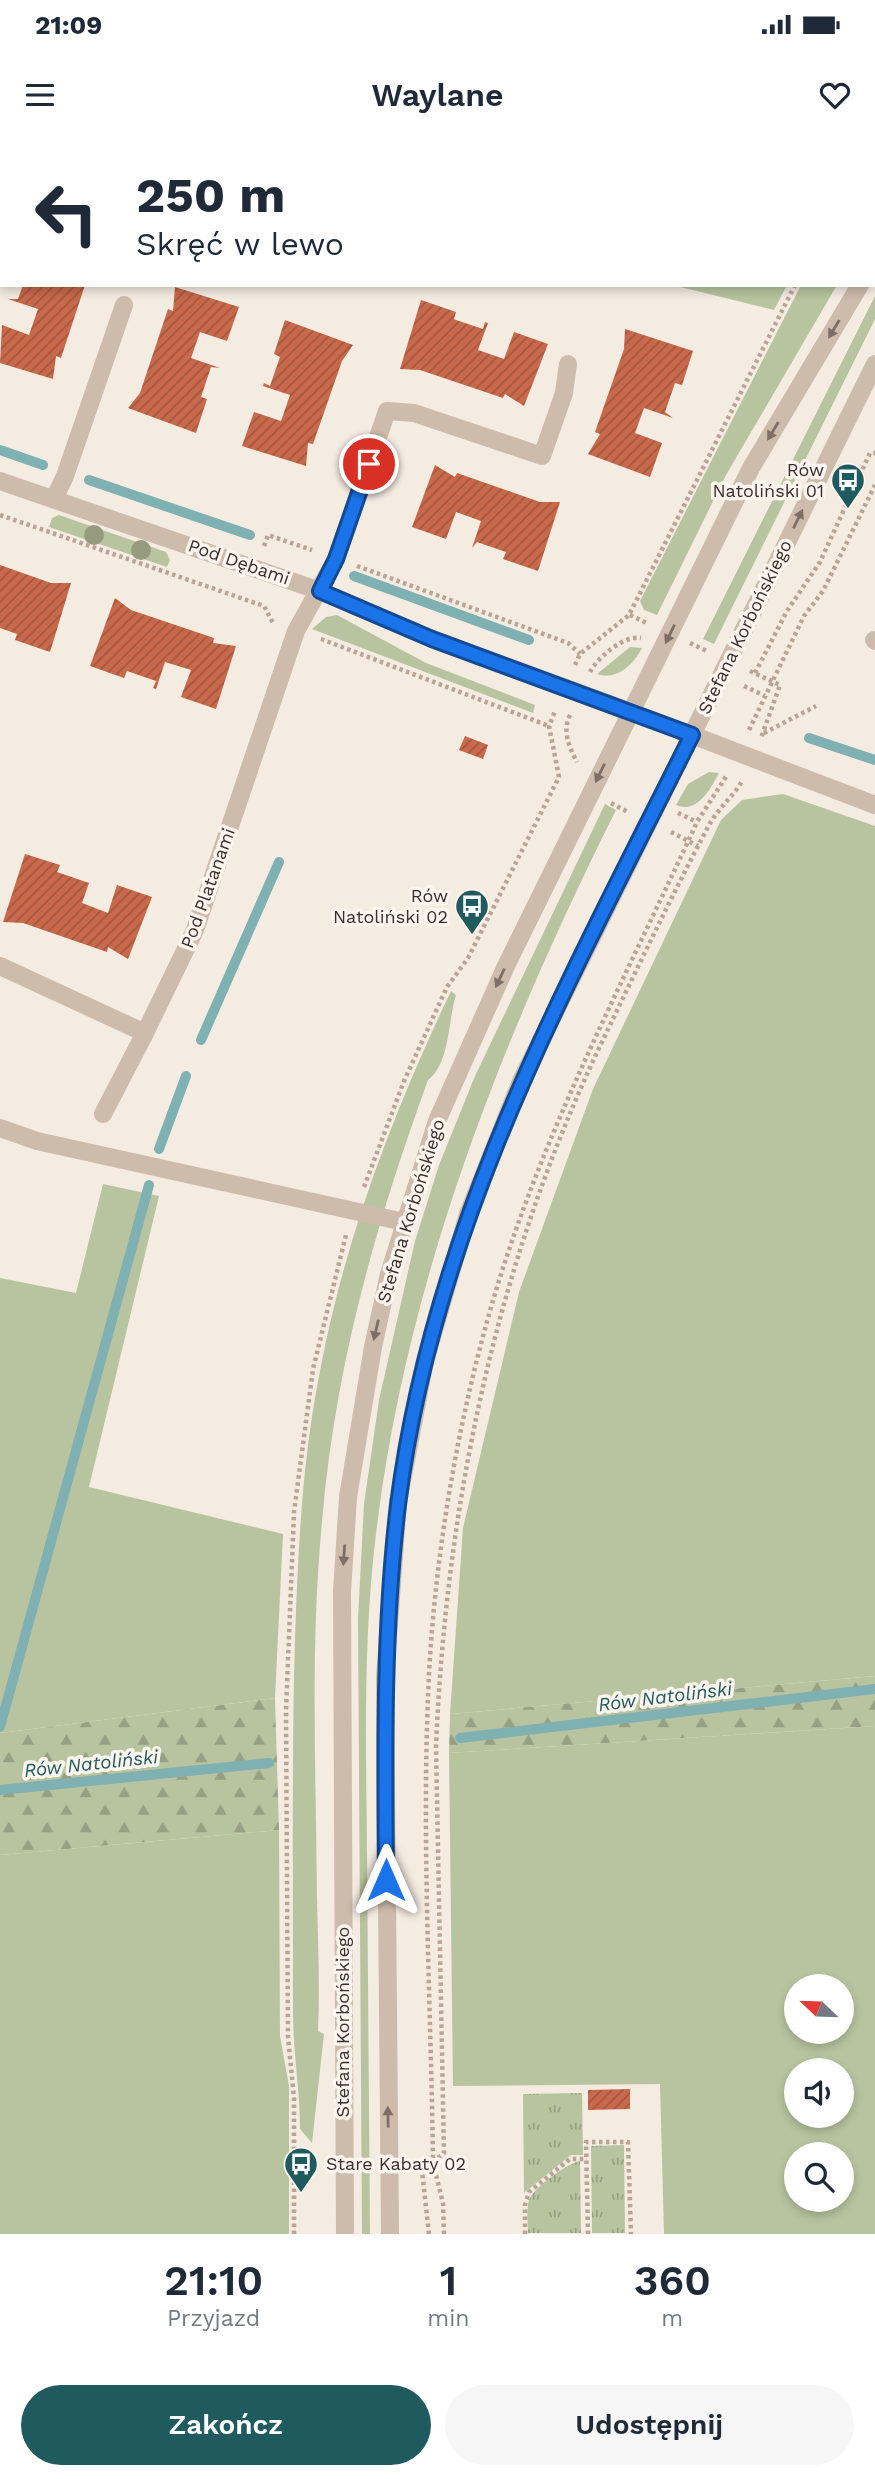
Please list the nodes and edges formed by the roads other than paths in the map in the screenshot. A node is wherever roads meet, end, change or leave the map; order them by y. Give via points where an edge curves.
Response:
1 (859, 287) edge
2 (124, 305) dead end
3 (568, 364) dead end
4 (875, 364) edge
5 (0, 481) edge
6 (54, 499) junction
7 (320, 591) junction
8 (631, 712) junction
9 (692, 735) junction
10 (875, 805) edge
11 (0, 966) edge
12 (145, 1033) junction
13 (103, 1114) dead end
14 (0, 1128) edge
15 (404, 1222) junction
16 (345, 2234) edge
17 (390, 2234) edge

1 -> 8 street, Stefana Korbońskiego via 751,468
2 - 6 street
3 - 7 street, Pod Platanami via 564,393 542,456 414,413 387,411 336,559
9 -> 4 street, Stefana Korbońskiego
5 - 6 street, Pod Dębami
6 - 7 street, Pod Dębami
7 - 8 street, Pod Dębami via 432,639
7 - 12 street, Pod Platanami via 296,631 195,930
8 - 9 street, Pod Dębami
8 -> 15 street, Stefana Korbońskiego via 471,1042 437,1121
9 - 10 street, Pod Dębami
17 -> 9 street, Stefana Korbońskiego via 385,1677 398,1502 425,1361 494,1143
11 - 12 street
12 - 13 street, Pod Platanami
14 - 15 street via 37,1141
15 -> 16 street, Stefana Korbońskiego via 361,1408 348,1497 342,1592

